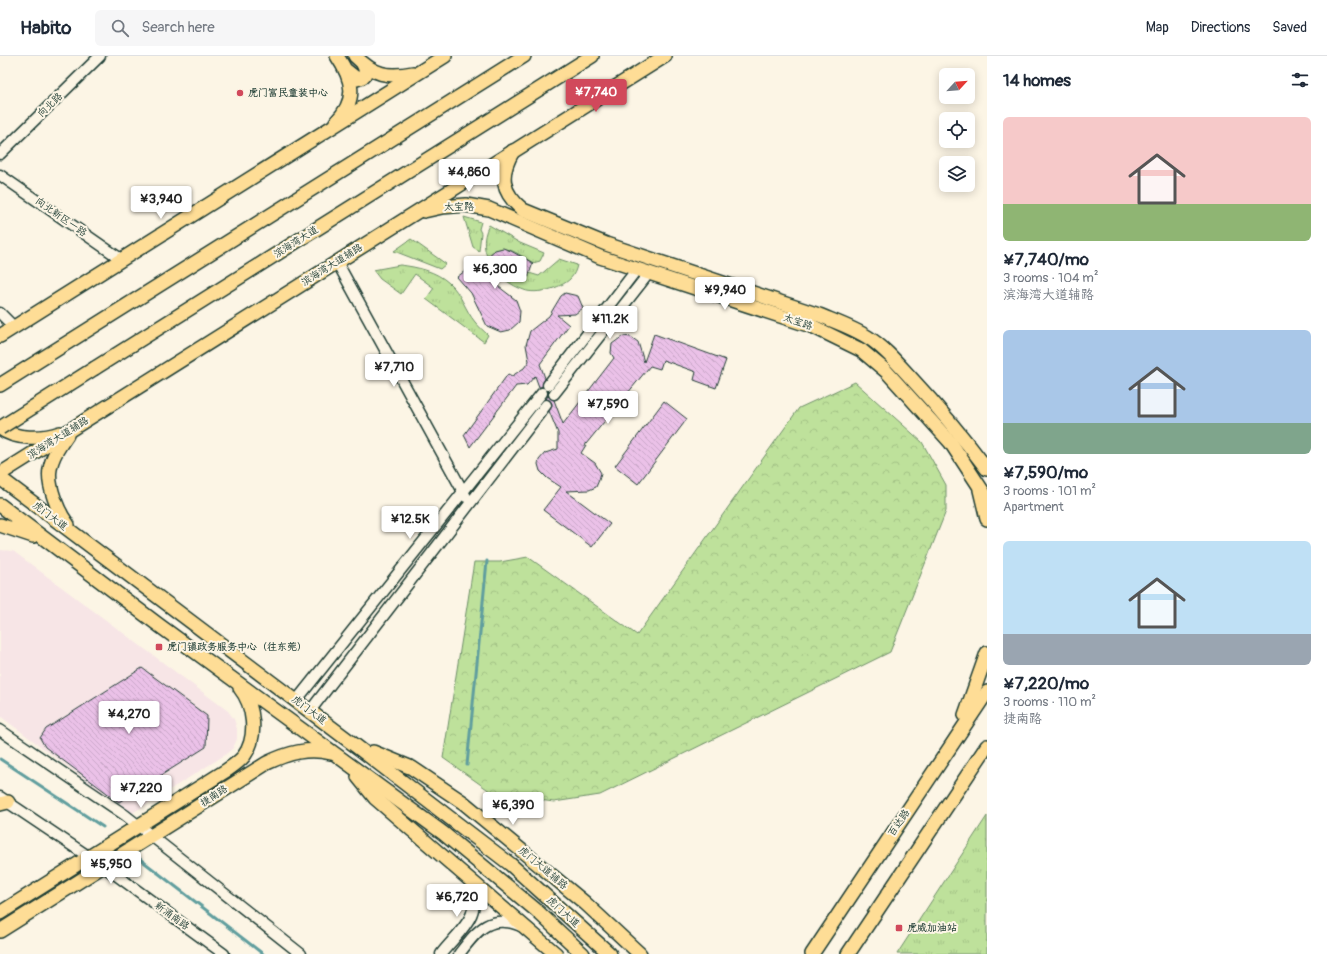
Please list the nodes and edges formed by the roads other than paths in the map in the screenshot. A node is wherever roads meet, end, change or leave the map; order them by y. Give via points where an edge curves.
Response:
1 (100, 56) edge
2 (337, 56) edge
3 (445, 56) edge
4 (524, 56) edge
5 (592, 56) edge
6 (651, 56) edge
7 (665, 56) edge
8 (359, 60) edge
9 (347, 71) junction
10 (421, 71) junction
11 (623, 82) junction
12 (330, 128) junction
13 (514, 150) junction
14 (0, 154) edge
15 (0, 175) edge
16 (411, 215) junction
17 (121, 260) junction
18 (337, 262) junction
19 (643, 271) junction
20 (0, 313) edge
21 (5, 333) edge
22 (0, 385) edge
23 (554, 394) dead end
24 (546, 405) dead end
25 (0, 428) edge
26 (72, 430) junction
27 (987, 469) edge
28 (0, 474) edge
29 (0, 478) edge
30 (977, 481) junction
31 (463, 492) junction
32 (987, 498) edge
33 (469, 503) junction
34 (0, 505) edge
35 (987, 518) edge
36 (0, 525) edge
37 (75, 534) junction
38 (51, 544) junction
39 (987, 653) edge
40 (235, 682) junction
41 (987, 692) edge
42 (296, 701) junction
43 (310, 711) junction
44 (0, 730) edge
45 (956, 737) junction
46 (356, 746) junction
47 (987, 746) edge
48 (983, 755) edge
49 (339, 757) junction
50 (3, 801) edge
51 (139, 826) junction
52 (151, 836) junction
53 (89, 857) junction
54 (103, 867) junction
55 (470, 880) junction
56 (0, 913) edge
57 (529, 929) junction
58 (0, 931) edge
59 (224, 954) edge
60 (301, 954) edge
61 (441, 954) edge
62 (459, 954) edge
63 (556, 954) edge
64 (583, 954) edge
65 (610, 954) edge
66 (640, 954) edge
67 (812, 954) edge
68 (848, 954) edge

1 - 14 street, 向北路
2 - 9 main road
3 - 10 main road
4 - 22 main road
5 - 25 main road, 滨海湾大道, bridge
6 - 11 main road
7 - 11 main road, 滨海湾大道辅路
8 - 9 main road via 365,74 362,78 357,79
8 - 10 main road via 382,75 396,76
9 - 12 main road via 352,85 351,97 344,114
10 - 12 main road
11 - 13 main road, 滨海湾大道辅路
12 - 17 main road
13 - 16 main road, 滨海湾大道辅路
13 - 27 main road, 太宝路 via 506,164 503,179 513,202 523,210 606,244 819,315 870,338 896,361 930,398
15 - 17 street, 向北新区一路
16 - 18 main road, 滨海湾大道辅路
16 - 19 main road, 太宝路 via 442,207 466,206 489,209 564,243
17 - 21 main road
18 - 26 main road, 滨海湾大道辅路
18 - 31 street
19 - 23 street
19 - 30 main road, 太宝路 via 814,327 861,350 886,371 920,407 951,443
19 - 31 street
20 - 21 street
24 - 33 street
25 - 26 main road via 18,435 37,437
26 - 28 main road, 滨海湾大道辅路
26 - 37 main road via 56,450 49,470 52,493 60,516
29 - 37 main road, 虎门大道
30 - 32 main road, 太宝路
30 - 35 main road
31 - 33 street
31 - 42 street
33 - 43 street
34 - 38 main road, 虎门大道
36 - 38 main road via 14,528
37 - 42 main road, 虎门大道
38 - 40 main road, 虎门大道
39 - 45 main road
40 - 49 main road, 虎门大道
40 - 51 main road, 捷南路 via 245,694 250,708 251,743 244,756 227,770
41 - 45 main road, 百达路
42 - 43 main road, 虎门大道
43 - 46 main road, 虎门大道
44 - 51 street
45 - 67 main road, 百达路
46 - 65 main road, 虎门大道 via 510,864
46 - 66 main road, 虎门大道辅路 via 412,768 464,802 579,898
47 - 48 main road
48 - 68 main road
49 - 52 main road, 捷南路 via 319,750 304,750 284,755 235,782
49 - 55 main road via 376,798
49 - 64 main road, 虎门大道 via 443,833 536,910
50 - 53 street, 新涌南路
51 - 52 street
51 - 53 main road, 捷南路
52 - 54 main road, 捷南路
52 - 60 street
53 - 54 street, 新涌南路
53 - 56 main road, 捷南路
54 - 58 main road, 捷南路
54 - 59 street, 新涌南路
55 - 57 main road
55 - 61 street via 476,905 470,920
57 - 62 street via 501,921 490,923 479,930
57 - 63 main road

